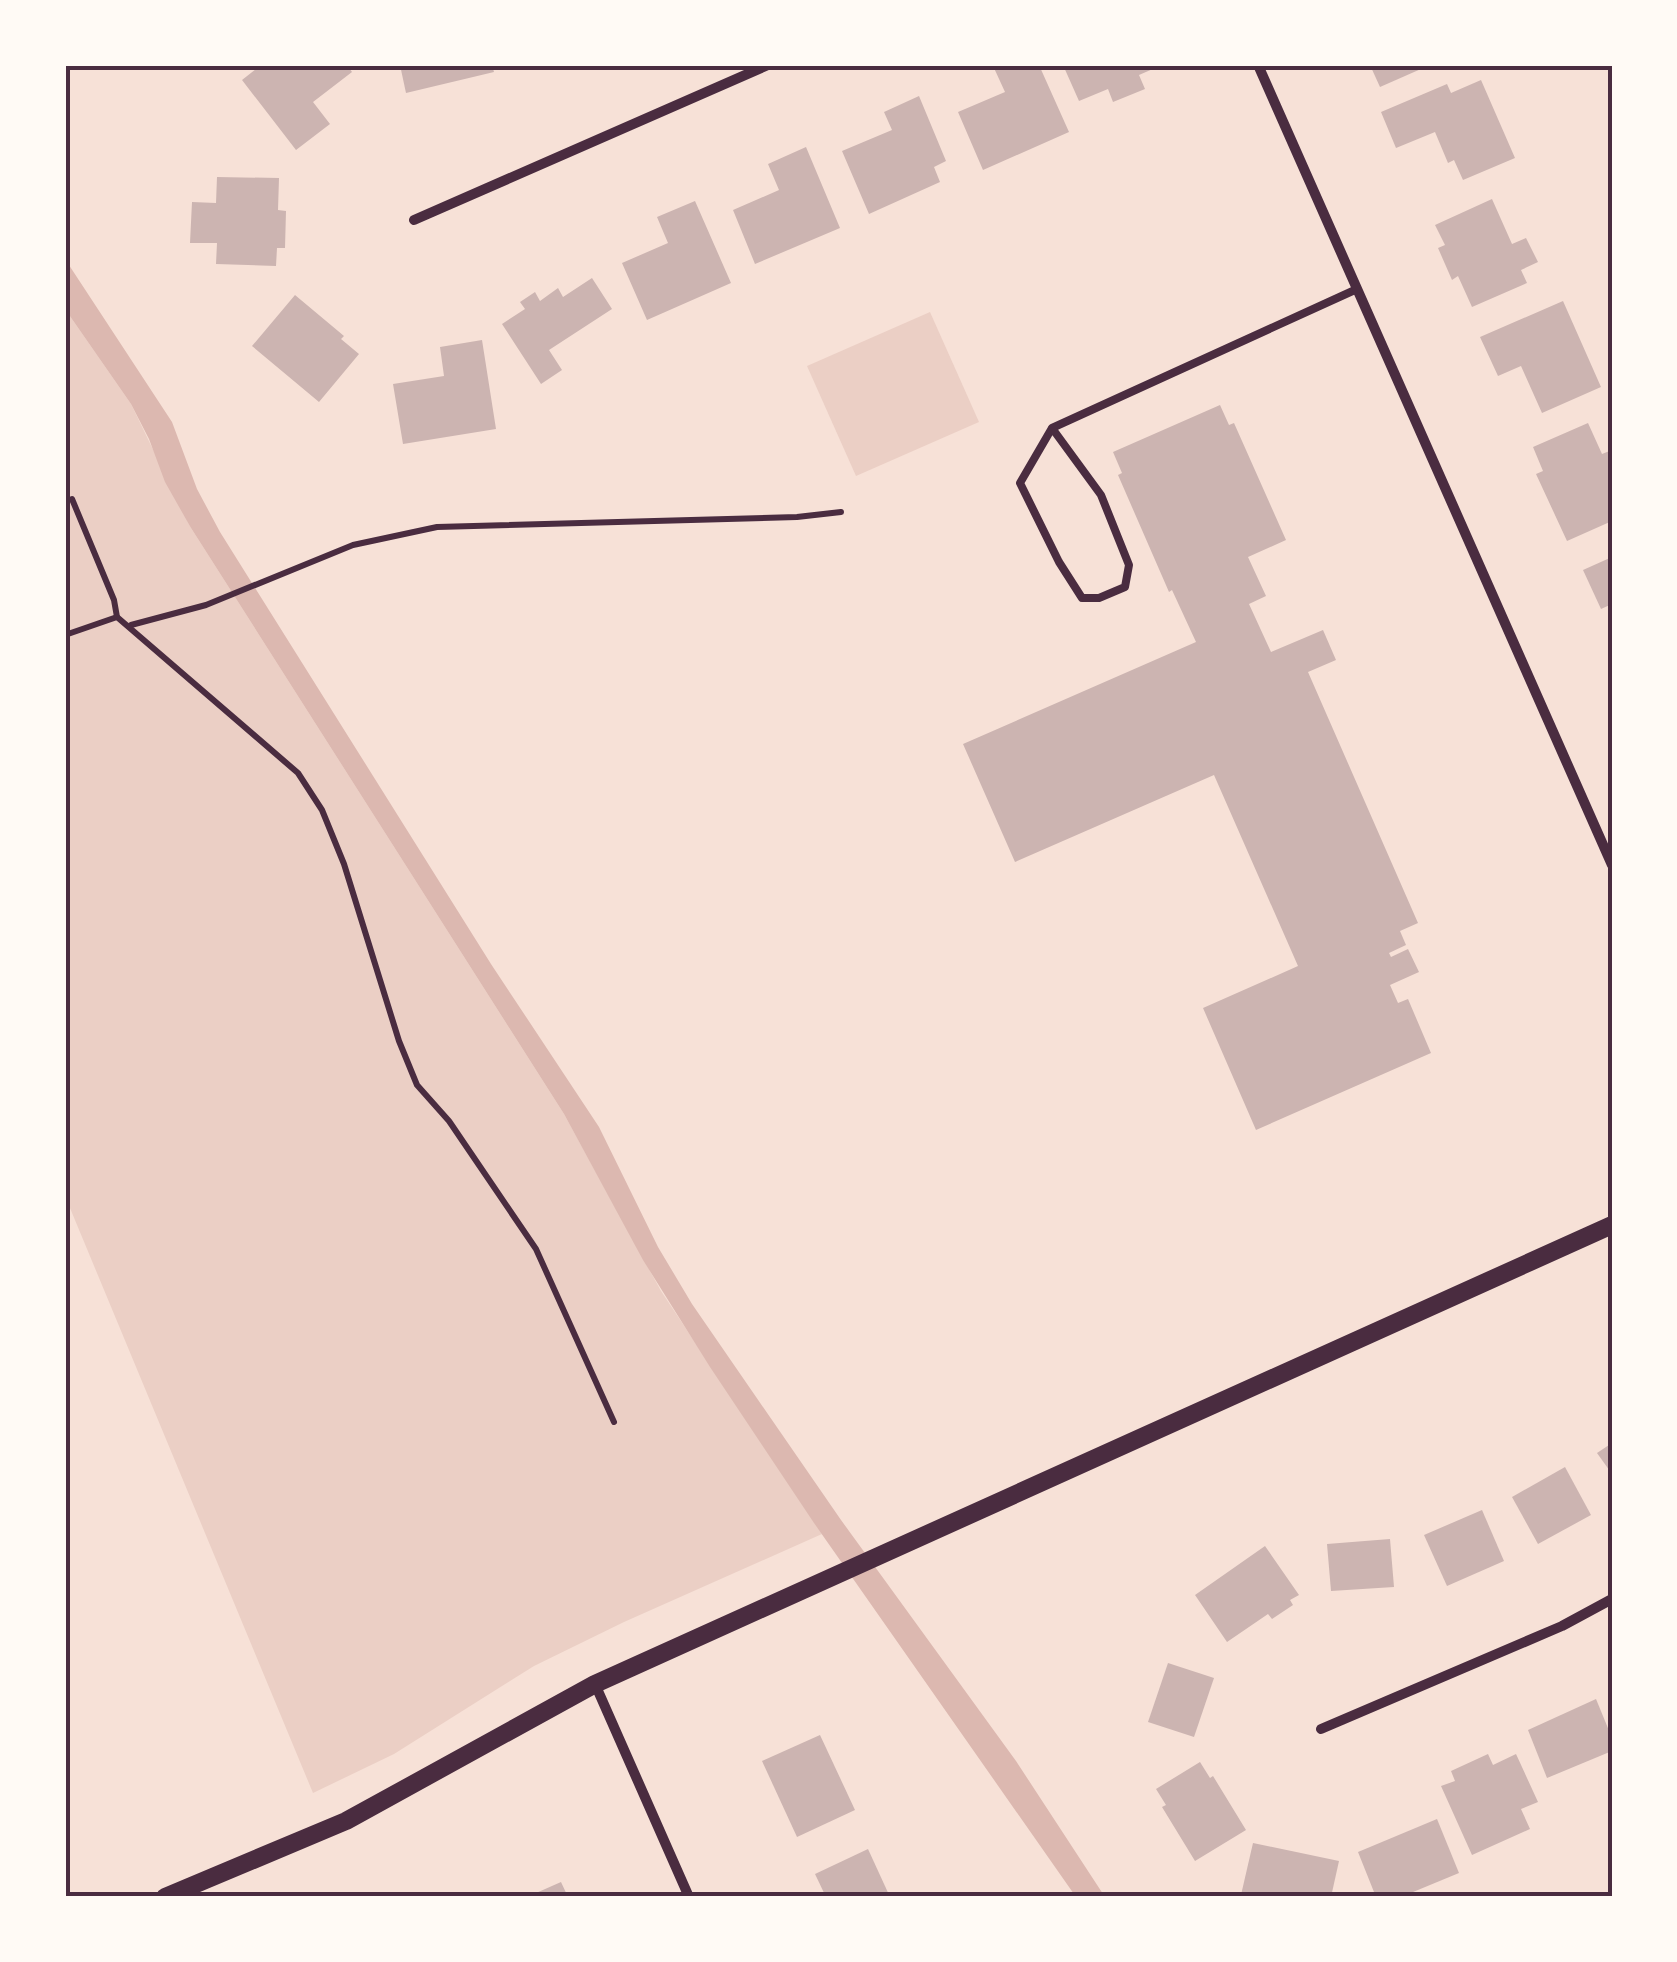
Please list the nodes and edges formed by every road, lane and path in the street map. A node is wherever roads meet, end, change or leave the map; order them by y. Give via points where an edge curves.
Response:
1 (768, 65) edge
2 (1258, 65) edge
3 (414, 220) dead end
4 (1357, 289) junction
5 (1052, 428) junction
6 (72, 499) dead end
7 (841, 512) dead end
8 (116, 616) junction
9 (130, 626) junction
10 (65, 635) edge
11 (1612, 865) edge
12 (1612, 1225) edge
13 (614, 1422) dead end
14 (1612, 1599) edge
15 (595, 1684) junction
16 (1322, 1729) dead end
17 (165, 1897) edge
18 (689, 1897) edge

1 - 3 street
2 - 4 street
4 - 5 lane
4 - 11 street
5 - 5 lane via 1020,482 1082,598 1099,598 1125,587 1129,565 1102,496
6 - 8 path
7 - 9 path via 437,527 353,545 206,605
8 - 9 path
8 - 10 path
9 - 13 path via 298,773 322,810 417,1085 536,1249
12 - 15 street
14 - 16 street
15 - 17 street via 346,1821
15 - 18 street

